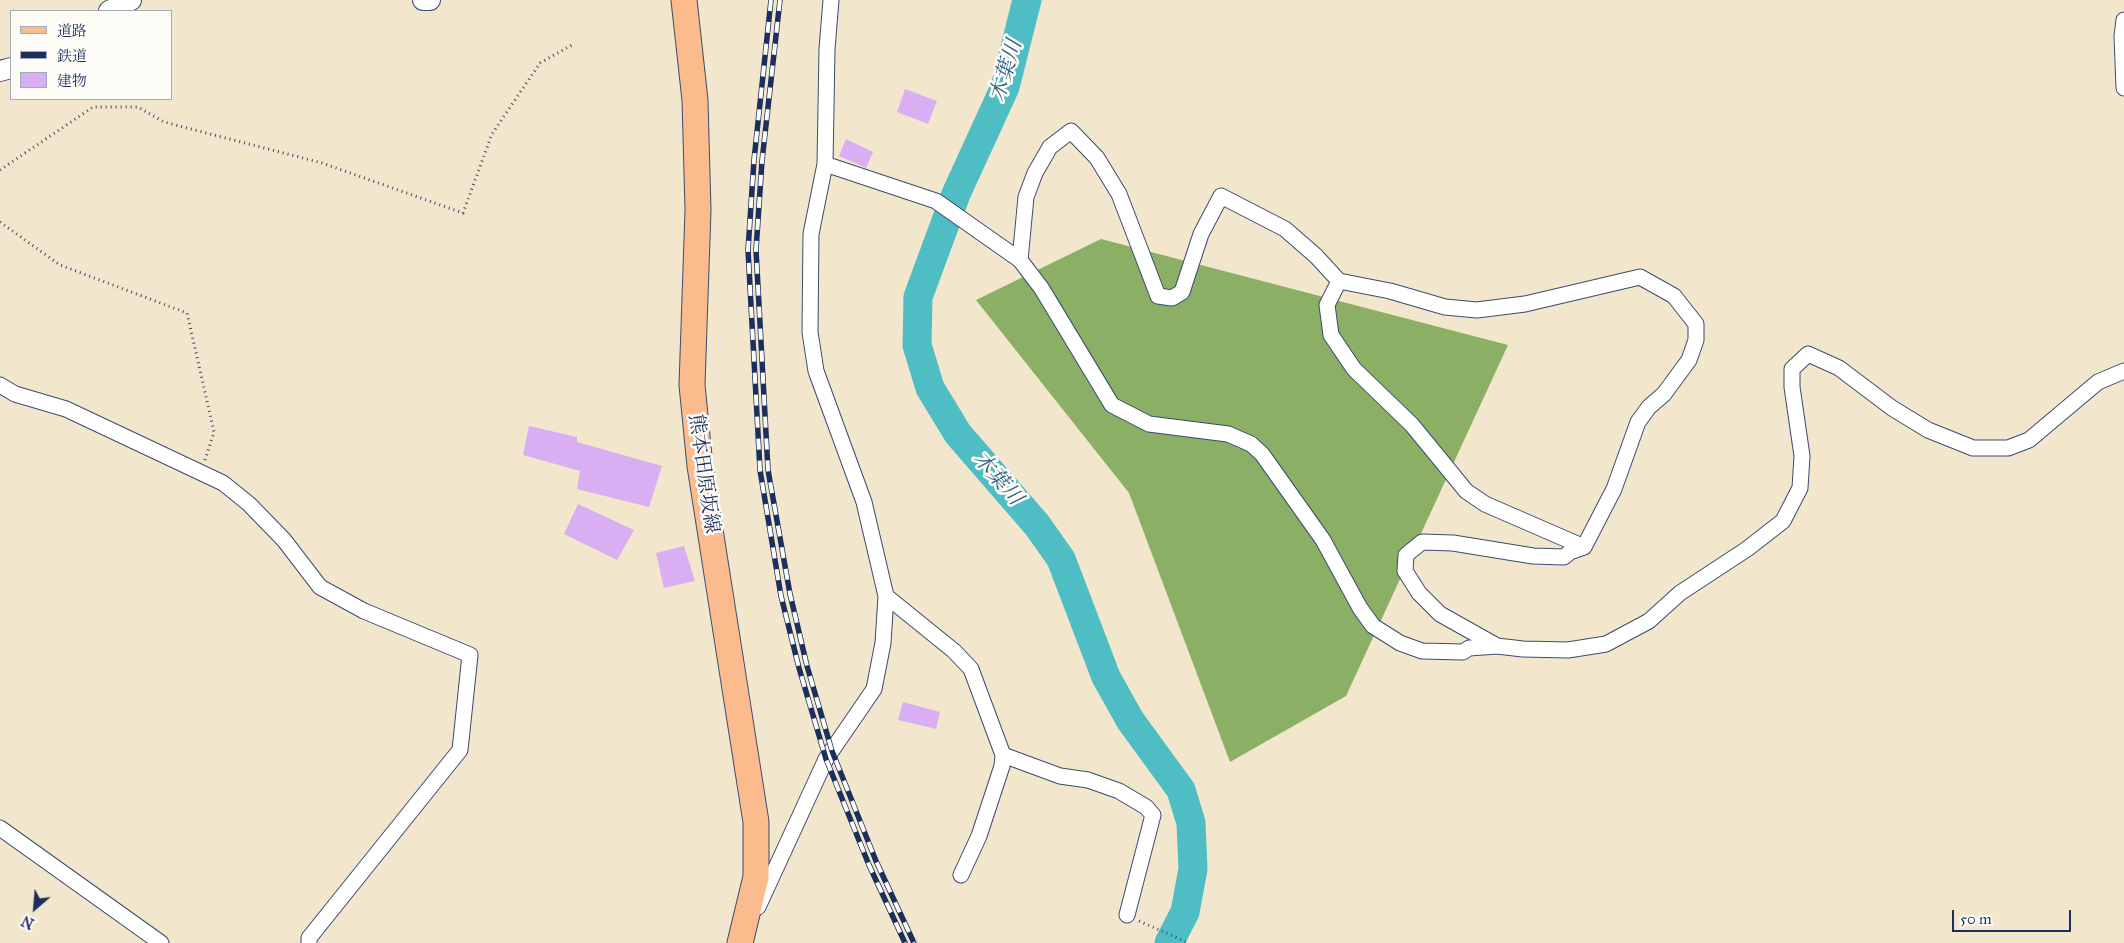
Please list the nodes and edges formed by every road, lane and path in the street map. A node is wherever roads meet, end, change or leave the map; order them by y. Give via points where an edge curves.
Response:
1 (131, 0) edge
2 (422, 0) edge
3 (430, 0) edge
4 (684, 0) edge
5 (831, 0) edge
6 (111, 10) edge
7 (2124, 20) edge
8 (572, 45) dead end
9 (2124, 88) edge
10 (825, 164) junction
11 (0, 170) edge
12 (0, 222) edge
13 (1020, 260) junction
14 (1339, 281) junction
15 (2124, 371) edge
16 (0, 385) edge
17 (201, 473) junction
18 (1584, 547) junction
19 (886, 596) junction
20 (1497, 646) junction
21 (1002, 755) junction
22 (0, 828) edge
23 (961, 875) dead end
24 (1127, 915) joint
25 (161, 943) edge
26 (309, 943) edge
27 (741, 943) edge
28 (1189, 943) edge

1 - 6 street
2 - 3 street
4 - 27 main road, 熊本田原坂線 via 695,100 698,210 692,385 700,466 756,822 756,877
5 - 10 street
7 - 9 street
8 - 11 path via 540,63 492,134 463,213 322,163 164,122 138,107 94,107
10 - 13 street via 936,201
10 - 19 street via 810,234 810,332 814,361 864,502
12 - 17 path via 60,265 187,313 214,432
13 - 14 street via 1026,197 1034,173 1050,147 1071,131 1097,158 1119,194 1158,296 1172,298 1182,292 1201,234 1221,196 1286,229
13 - 20 street via 1042,290 1112,405 1149,424 1228,434 1250,444 1262,454 1324,540 1373,626 1400,643 1422,651 1462,652 1469,648
14 - 18 street via 1327,305 1331,335 1354,369 1412,425 1466,491 1485,504
14 - 18 street via 1445,307 1477,310 1525,304 1640,277 1674,296 1696,324 1696,340 1689,360 1638,422 1614,489
15 - 20 street via 2098,382 2029,440 2008,448 1973,448 1928,430 1892,408 1839,368 1808,354 1792,369 1802,456 1800,488 1783,521 1680,593 1649,621 1606,644 1568,650
16 - 17 street via 15,394 66,409
17 - 26 street via 223,483 249,504 284,540 320,587 364,611 470,655 460,750 309,938
18 - 20 street via 1564,557 1532,556 1453,542 1422,542 1406,555 1405,571 1419,593 1440,614
19 - 21 street via 954,651 971,669
19 - 27 street via 884,643 874,690 826,759
21 - 23 street via 1002,766 979,836
21 - 24 street via 1060,776 1088,780 1119,791 1146,806 1153,815
22 - 25 street
24 - 28 path

